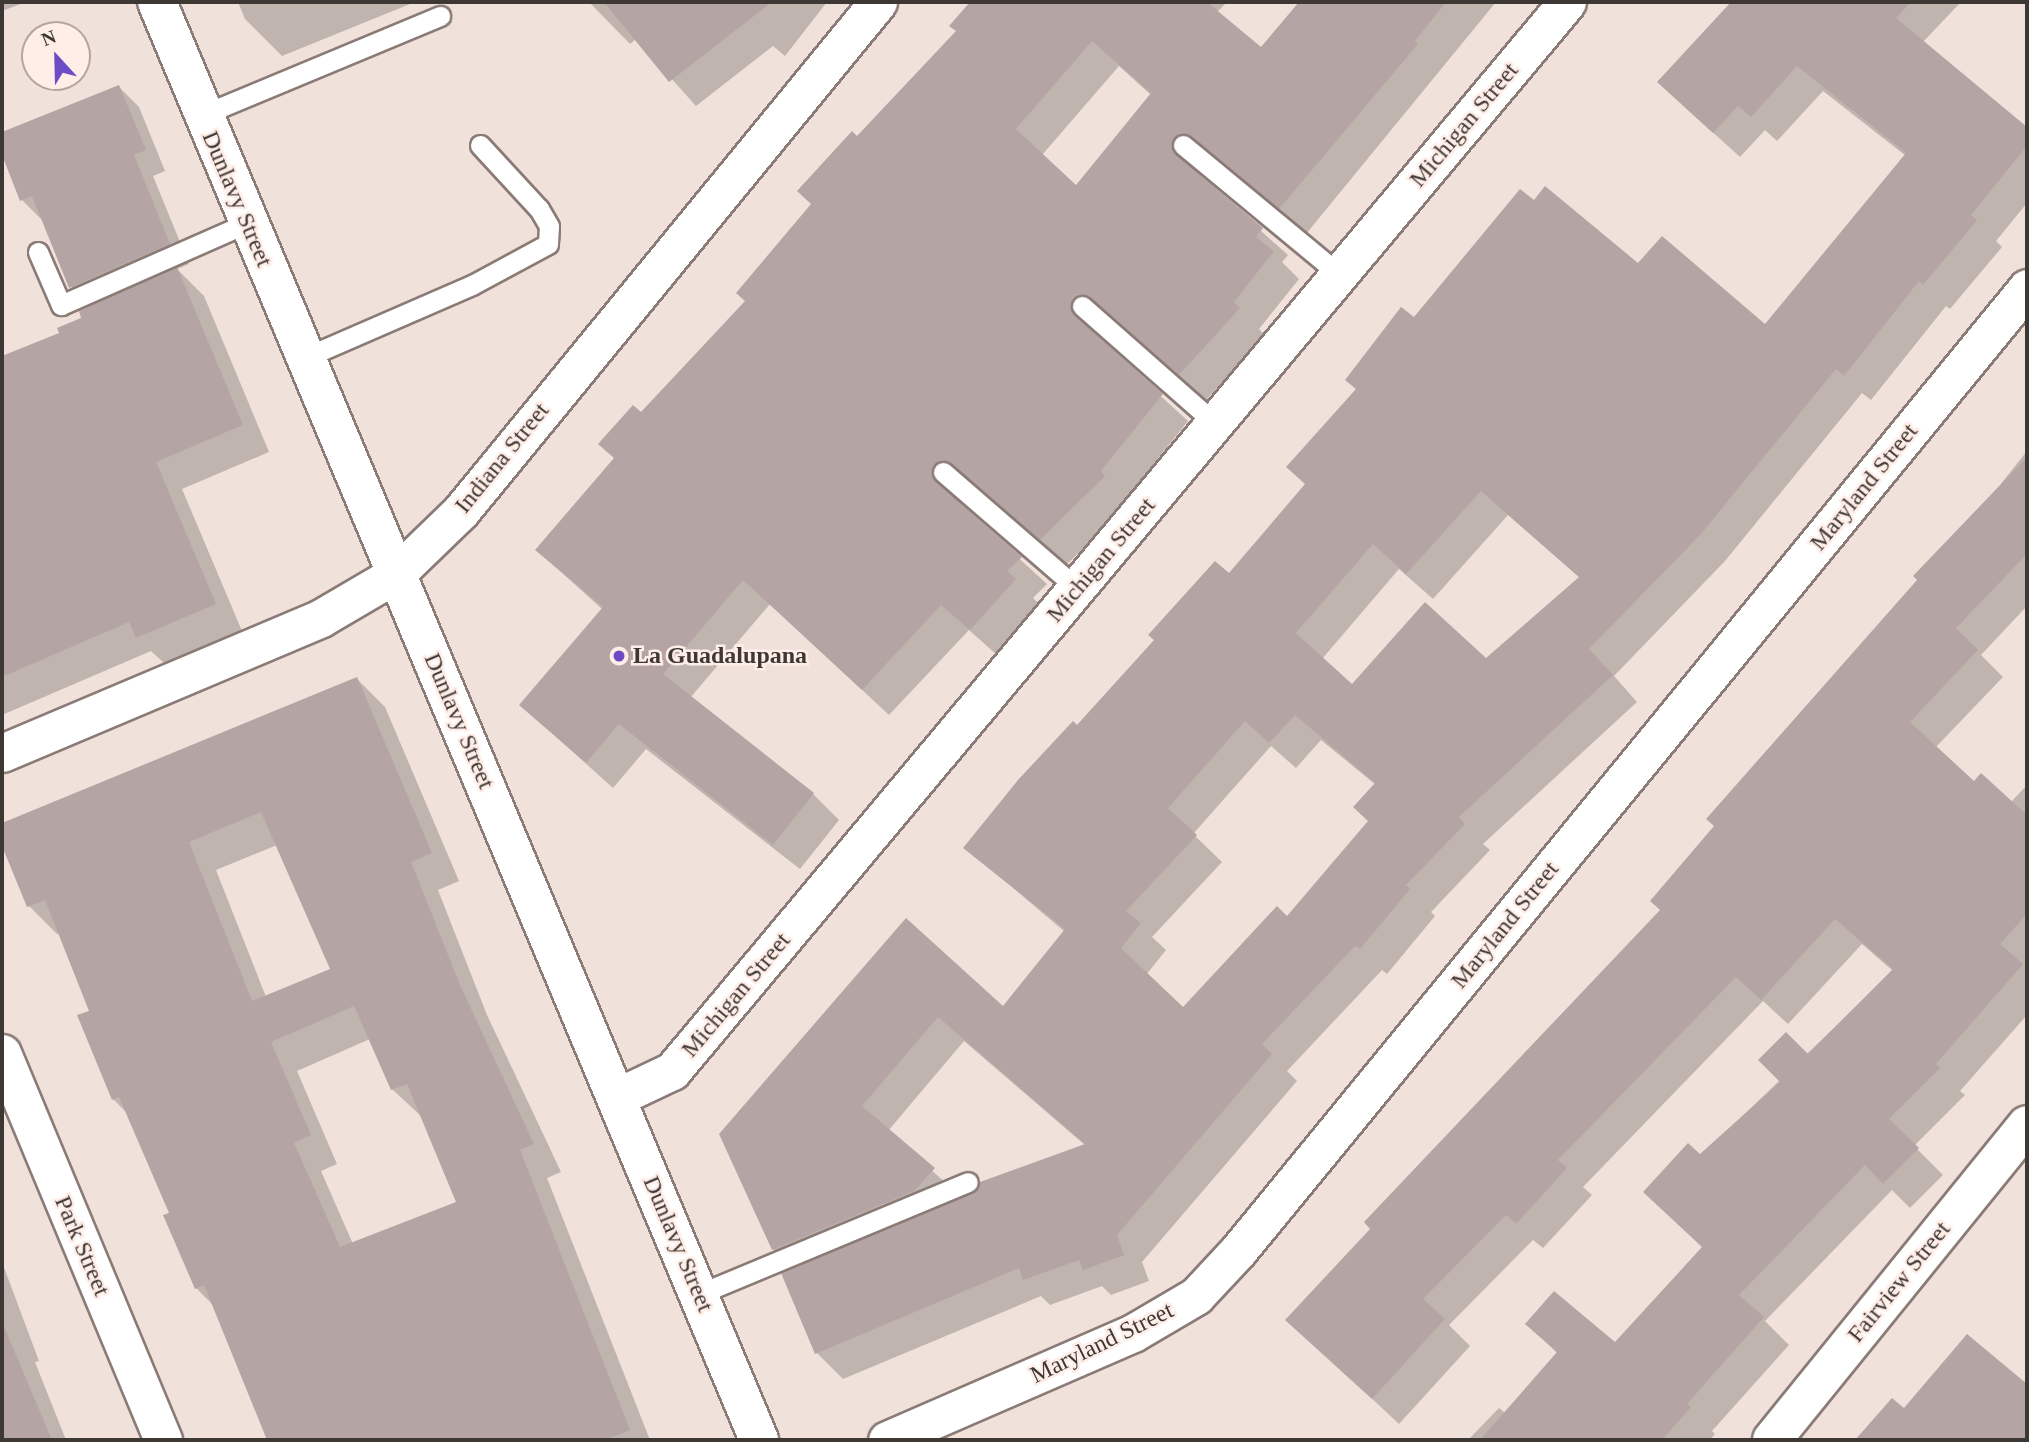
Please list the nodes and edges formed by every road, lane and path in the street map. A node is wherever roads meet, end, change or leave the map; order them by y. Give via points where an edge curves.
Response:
1 (157, 2) edge
2 (878, 2) edge
3 (1567, 2) edge
4 (440, 16) dead end
5 (202, 115) junction
6 (480, 145) dead end
7 (1183, 145) dead end
8 (247, 223) junction
9 (38, 252) dead end
10 (1340, 275) junction
11 (2027, 288) edge
12 (1082, 306) dead end
13 (304, 358) junction
14 (1216, 424) junction
15 (943, 472) dead end
16 (396, 574) junction
17 (1077, 588) junction
18 (2, 753) edge
19 (2, 1053) edge
20 (617, 1097) junction
21 (2027, 1125) edge
22 (968, 1182) dead end
23 (699, 1294) junction
24 (163, 1440) edge
25 (760, 1440) edge
26 (887, 1440) edge
27 (1772, 1440) edge

1 - 5 street, Dunlavy Street
2 - 16 street, Indiana Street via 461,511
3 - 10 street, Michigan Street
4 - 5 lane
5 - 8 street, Dunlavy Street
6 - 13 lane via 540,209 549,226 548,244 472,285
7 - 10 lane
8 - 9 lane via 61,304
8 - 13 street, Dunlavy Street
10 - 14 street, Michigan Street
11 - 26 street, Maryland Street via 1238,1251 1196,1296 1133,1333
12 - 14 lane
13 - 16 street, Dunlavy Street
14 - 17 street, Michigan Street
15 - 17 lane
16 - 18 street, Indiana Street via 321,618
16 - 20 street, Dunlavy Street
17 - 20 street, Michigan Street via 672,1071
19 - 24 street, Park Street
20 - 23 street, Dunlavy Street
21 - 27 street, Fairview Street
22 - 23 lane
23 - 25 street, Dunlavy Street

